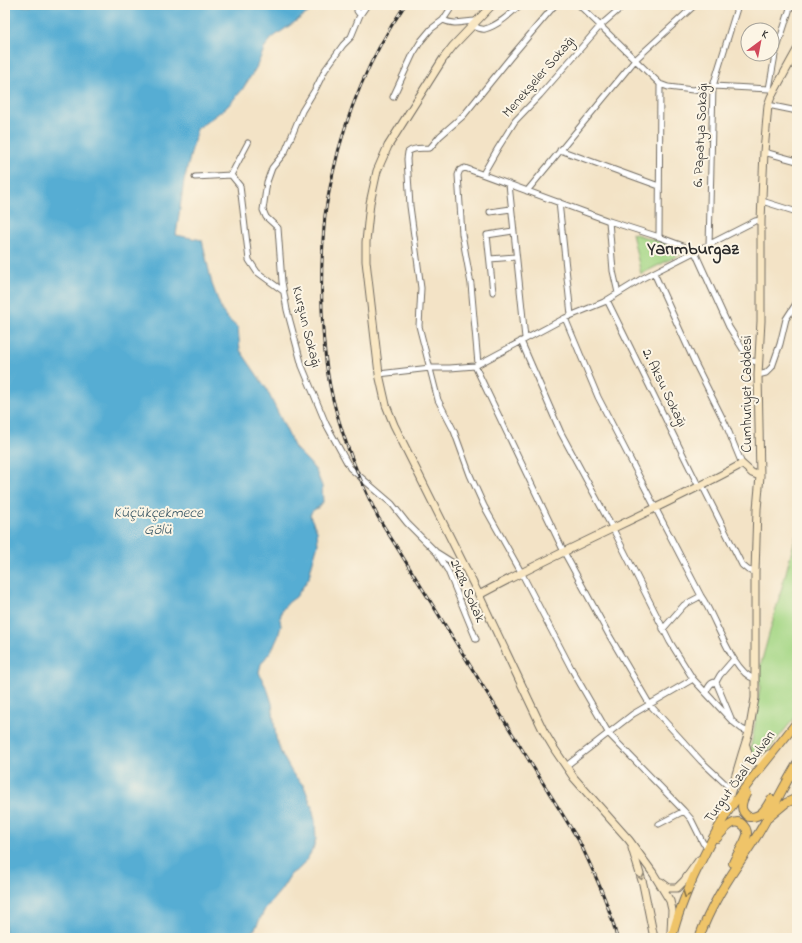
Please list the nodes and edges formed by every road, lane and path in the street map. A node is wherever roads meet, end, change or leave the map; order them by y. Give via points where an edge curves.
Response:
1 (358, 5) edge
2 (367, 5) edge
3 (453, 5) edge
4 (492, 5) edge
5 (520, 5) edge
6 (555, 5) edge
7 (579, 5) edge
8 (624, 5) edge
9 (694, 5) edge
10 (738, 5) edge
11 (791, 5) edge
12 (360, 15) junction
13 (443, 20) junction
14 (474, 23) junction
15 (601, 25) junction
16 (797, 50) edge
17 (795, 58) edge
18 (636, 59) junction
19 (660, 84) junction
20 (713, 86) junction
21 (771, 90) junction
22 (393, 97) dead end
23 (768, 105) junction
24 (797, 111) edge
25 (248, 143) dead end
26 (560, 150) junction
27 (764, 152) junction
28 (797, 161) edge
29 (483, 174) junction
30 (231, 175) junction
31 (195, 177) dead end
32 (509, 184) junction
33 (659, 186) junction
34 (527, 191) junction
35 (762, 200) junction
36 (559, 202) junction
37 (511, 209) junction
38 (490, 212) dead end
39 (797, 212) edge
40 (761, 220) junction
41 (609, 221) junction
42 (513, 231) junction
43 (659, 237) junction
44 (709, 246) junction
45 (695, 251) junction
46 (516, 257) junction
47 (490, 259) junction
48 (654, 273) junction
49 (283, 291) junction
50 (493, 292) dead end
51 (618, 293) junction
52 (607, 300) junction
53 (797, 302) edge
54 (571, 315) junction
55 (565, 318) junction
56 (523, 339) junction
57 (759, 362) junction
58 (476, 365) junction
59 (430, 368) junction
60 (379, 374) junction
61 (758, 375) junction
62 (742, 464) junction
63 (760, 476) junction
64 (700, 486) junction
65 (656, 507) junction
66 (613, 529) junction
67 (436, 552) junction
68 (564, 552) junction
69 (462, 562) junction
70 (521, 572) junction
71 (755, 572) junction
72 (479, 595) junction
73 (701, 596) junction
74 (663, 629) junction
75 (476, 639) dead end
76 (733, 660) junction
77 (693, 678) junction
78 (754, 679) junction
79 (716, 682) junction
80 (706, 692) junction
81 (650, 705) junction
82 (732, 721) junction
83 (797, 722) edge
84 (797, 727) edge
85 (749, 732) junction
86 (609, 734) junction
87 (746, 745) junction
88 (776, 748) junction
89 (763, 764) junction
90 (797, 764) edge
91 (566, 766) junction
92 (732, 790) junction
93 (797, 798) edge
94 (684, 811) junction
95 (723, 821) junction
96 (765, 821) junction
97 (659, 824) dead end
98 (629, 840) junction
99 (708, 847) junction
100 (653, 873) junction
101 (724, 884) junction
102 (654, 938) edge
103 (671, 938) edge
104 (700, 938) edge

1 - 12 street via 357,12
2 - 12 street, Kurşun Sokağı
3 - 13 street
4 - 14 street
5 - 14 street via 505,19 484,29 478,28
6 - 59 street via 464,115 430,148 414,148 408,152 410,206 422,288 419,326
7 - 15 street
8 - 15 street, Menekşeler Sokağı
9 - 18 street
10 - 20 street, 6. Papatya Sokağı
11 - 21 street via 775,55
12 - 49 street, Kurşun Sokağı via 351,37 325,70 302,111 285,152 272,168 267,182 263,210 266,217 278,228
13 - 14 street via 454,24 471,21
13 - 22 street via 421,41
14 - 60 street via 443,60 388,146 374,185 368,215 366,261
15 - 18 street
15 - 29 street, Menekşeler Sokağı via 515,121
16 - 17 street, Cumhuriyet Caddesi
17 - 21 street, Cumhuriyet Caddesi
18 - 19 street
18 - 26 street
19 - 20 street via 693,90
19 - 33 street
20 - 21 street
20 - 44 street, 6. Papatya Sokağı
21 - 23 street, Cumhuriyet Caddesi
23 - 24 street
23 - 27 street, Cumhuriyet Caddesi
25 - 30 street
26 - 33 street
26 - 34 street
27 - 28 street
27 - 35 street, Cumhuriyet Caddesi
29 - 32 street
29 - 58 street via 465,168 460,170 458,175 462,228 471,284
30 - 31 street
30 - 49 street via 240,186 249,260 257,272
32 - 34 street
32 - 37 street
33 - 43 street
34 - 36 street
35 - 39 street
35 - 40 street, Cumhuriyet Caddesi
36 - 41 street
36 - 54 street
37 - 38 street
37 - 42 street
40 - 44 street
40 - 57 street, Cumhuriyet Caddesi
41 - 43 street
41 - 51 street via 613,271
42 - 46 street
42 - 47 street via 487,235
43 - 45 street
44 - 45 street
45 - 48 street
45 - 57 street via 728,327 749,359
46 - 47 street
46 - 56 street
47 - 50 street
48 - 51 street
48 - 62 street
49 - 67 street, Kurşun Sokağı via 302,366 326,424 350,468 392,504
51 - 52 street
52 - 54 street
52 - 64 street, 2. Aksu Sokağı
53 - 61 street via 786,319 772,367 766,373
54 - 55 street
55 - 56 street
55 - 65 street via 598,397
56 - 58 street
56 - 66 street via 561,433
57 - 61 street, Cumhuriyet Caddesi
58 - 59 street
58 - 68 street
59 - 60 street
59 - 70 street via 438,400 454,431 472,482
60 - 69 street via 391,419
61 - 63 street, Cumhuriyet Caddesi
62 - 63 street via 752,474
62 - 64 street
63 - 71 street, Cumhuriyet Caddesi
64 - 65 street
64 - 71 street, 2. Aksu Sokağı via 742,565
65 - 66 street
65 - 73 street
66 - 68 street
66 - 74 street
67 - 69 street, Kurşun Sokağı via 455,564
67 - 75 street, 2428. Sokak via 448,572
68 - 70 street
68 - 81 street
69 - 72 street
70 - 72 street
70 - 86 street
71 - 78 street, Cumhuriyet Caddesi
72 - 91 street via 543,730
73 - 74 street via 684,605
73 - 76 street
74 - 77 street
76 - 78 street
76 - 79 street
77 - 80 street
77 - 81 street
78 - 85 street, Cumhuriyet Caddesi via 755,698
79 - 80 street via 709,685
79 - 82 street
80 - 82 street
81 - 86 street via 633,714
81 - 92 street via 701,761
82 - 85 street
83 - 88 main road, Turgut Özal Bulvarı
84 - 88 main road
85 - 87 street, Cumhuriyet Caddesi
86 - 91 street
86 - 94 street
87 - 88 street via 749,757 754,762 762,760
87 - 92 street, Cumhuriyet Caddesi
88 - 89 main road, Turgut Özal Bulvarı
89 - 90 main road via 741,804 742,812 749,817 761,814
89 - 95 main road, Turgut Özal Bulvarı
90 - 96 main road
91 - 98 street via 582,788
92 - 95 street, Cumhuriyet Caddesi
93 - 96 main road via 786,803
94 - 97 street
94 - 99 street
95 - 99 main road, Turgut Özal Bulvarı
96 - 101 main road
98 - 100 street
98 -> 102 street via 638,863
99 - 100 street via 676,888 665,886
99 - 101 main road via 734,822 738,822 747,831 746,839
99 -> 103 main road, Turgut Özal Bulvarı via 689,886
100 - 103 street via 670,901
101 - 104 main road

